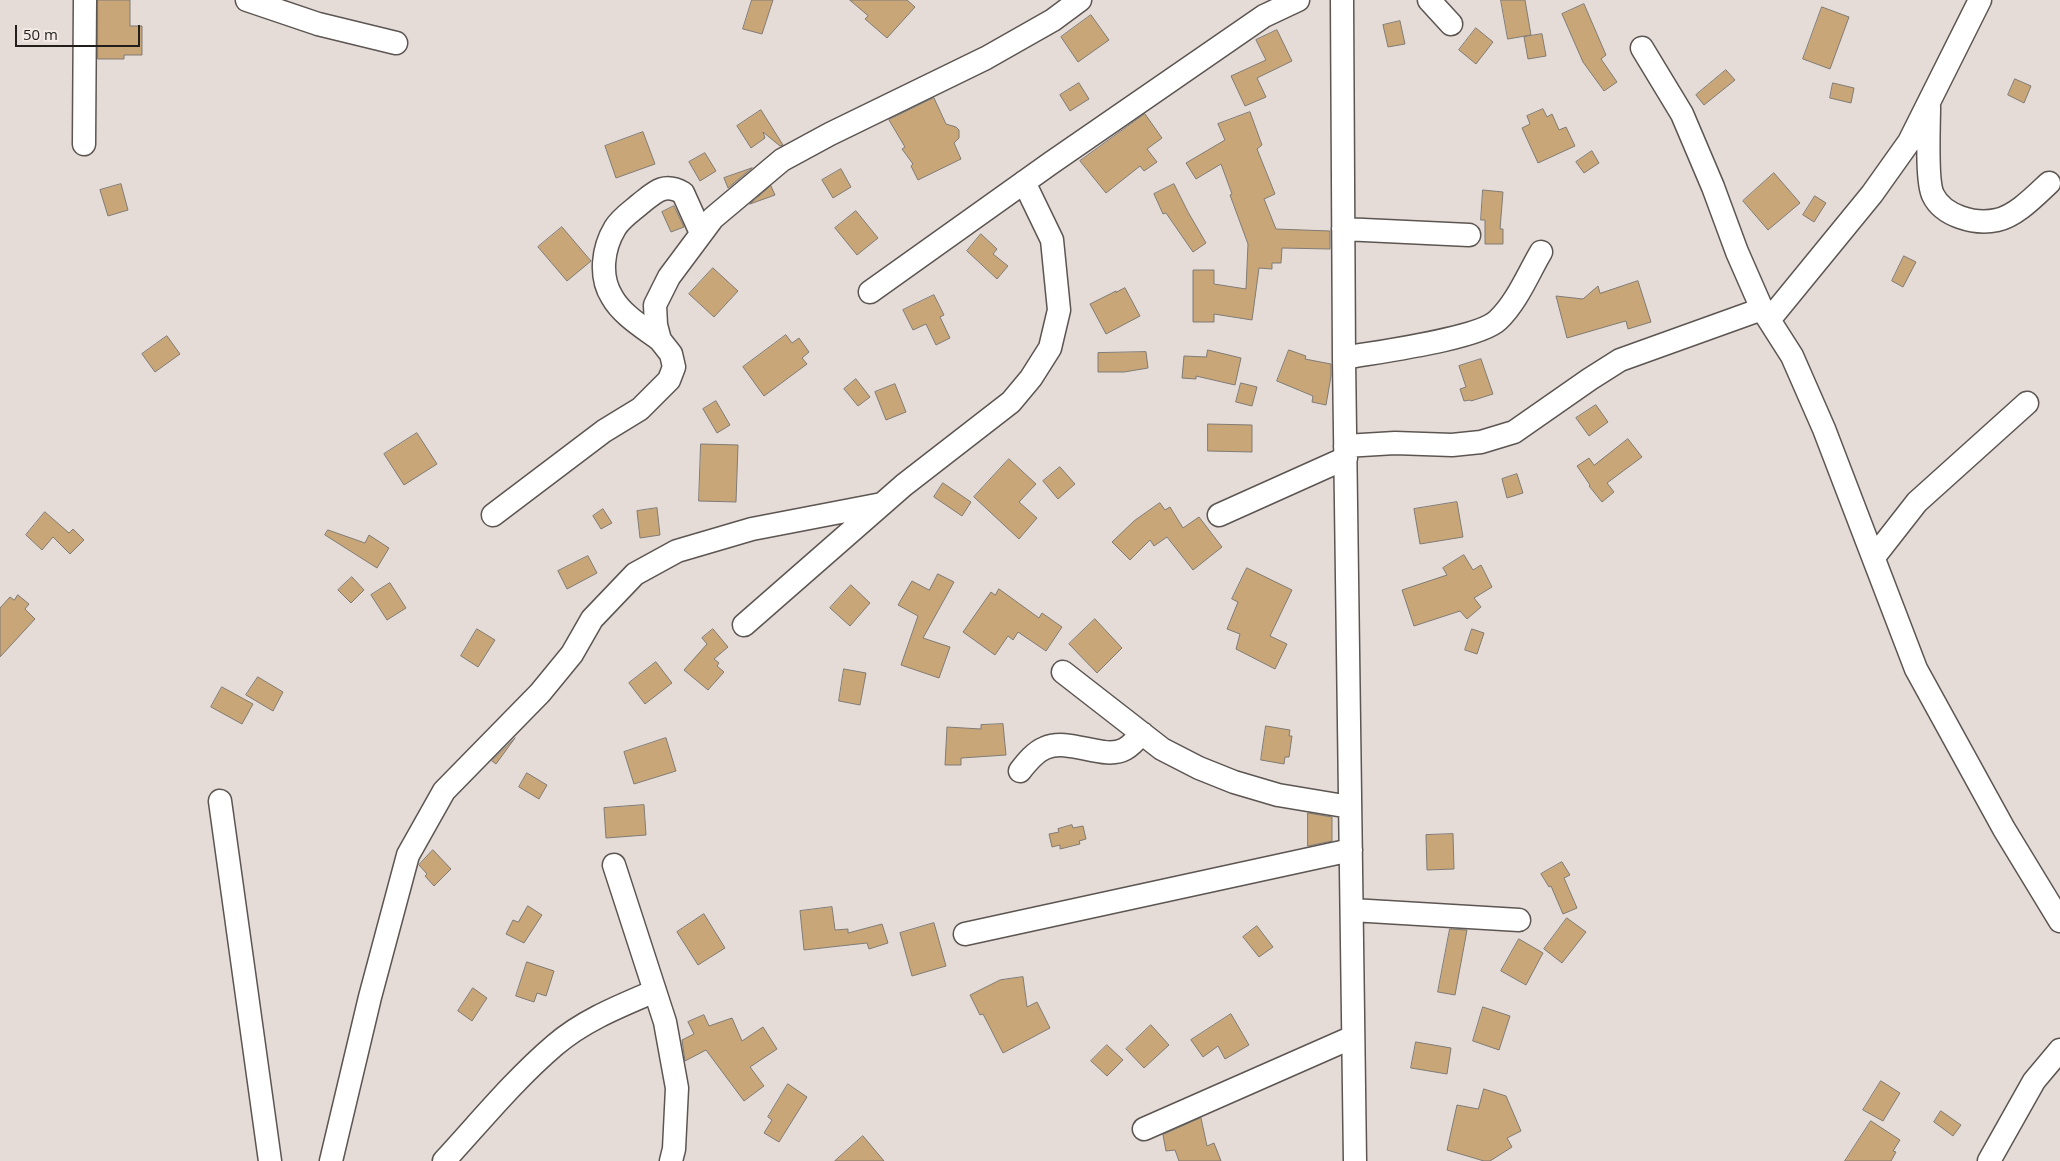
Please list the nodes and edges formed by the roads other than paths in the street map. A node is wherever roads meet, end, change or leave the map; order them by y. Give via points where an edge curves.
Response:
1 (85, 0) edge
2 (247, 0) edge
3 (1080, 0) edge
4 (1298, 0) edge
5 (1342, 0) edge
6 (1429, 0) edge
7 (1980, 0) edge
8 (1451, 24) dead end
9 (396, 43) dead end
10 (1642, 48) dead end
11 (1928, 103) junction
12 (84, 144) dead end
13 (1024, 182) junction
14 (2049, 182) dead end
15 (1343, 229) junction
16 (701, 233) junction
17 (1469, 234) dead end
18 (1541, 252) dead end
19 (870, 292) dead end
20 (1766, 315) junction
21 (660, 340) junction
22 (1344, 358) junction
23 (2027, 402) dead end
24 (1346, 452) junction
25 (882, 504) junction
26 (493, 515) dead end
27 (1219, 515) dead end
28 (1874, 558) junction
29 (744, 625) dead end
30 (1063, 672) dead end
31 (1142, 733) junction
32 (1020, 770) dead end
33 (220, 801) dead end
34 (1350, 807) junction
35 (1351, 850) junction
36 (614, 865) dead end
37 (1352, 910) junction
38 (1520, 920) dead end
39 (2060, 921) edge
40 (965, 934) dead end
41 (655, 991) junction
42 (1353, 1037) junction
43 (2060, 1050) edge
44 (1144, 1129) dead end
45 (270, 1161) edge
46 (331, 1161) edge
47 (444, 1161) edge
48 (671, 1161) edge
49 (1355, 1161) edge
50 (1989, 1161) edge

1 - 12 street
2 - 9 street via 318,24
3 - 16 street via 1053,20 986,58 782,160 713,218
4 - 13 street via 1264,16
5 - 15 street
6 - 8 street
7 - 11 street
10 - 20 street via 1682,114
11 - 14 street via 1932,194 1955,216 1997,220 2023,207
11 - 20 street via 1909,142 1872,194
13 - 19 street
13 - 25 street via 1052,240 1058,310 1050,348 1011,402
15 - 17 street
15 - 22 street
16 - 21 street via 669,276 655,305
16 - 21 street via 683,193 667,187 659,188 615,228 603,263 612,298 634,321
18 - 22 street via 1497,322 1454,338
20 - 24 street via 1620,360 1514,432 1481,442 1452,445 1395,443
20 - 28 street via 1792,356
21 - 26 street via 671,354 674,367 669,380 640,409 604,431
22 - 24 street
23 - 28 street via 1917,502
24 - 27 street
24 - 34 street
25 - 29 street
25 - 46 street via 752,529 677,551 635,574 592,619 572,654 540,693 444,791 408,855
28 - 39 street via 1916,669 2004,829
30 - 31 street
31 - 32 street via 1123,750 1112,752 1059,745 1046,747
31 - 34 street via 1162,749 1234,782 1278,795
33 - 45 street
34 - 35 street
35 - 37 street
35 - 40 street
36 - 41 street
37 - 38 street
37 - 42 street
41 - 47 street via 606,1012 556,1044 508,1090
41 - 48 street via 665,1022 677,1088
42 - 44 street
42 - 49 street
43 - 50 street via 2034,1081

